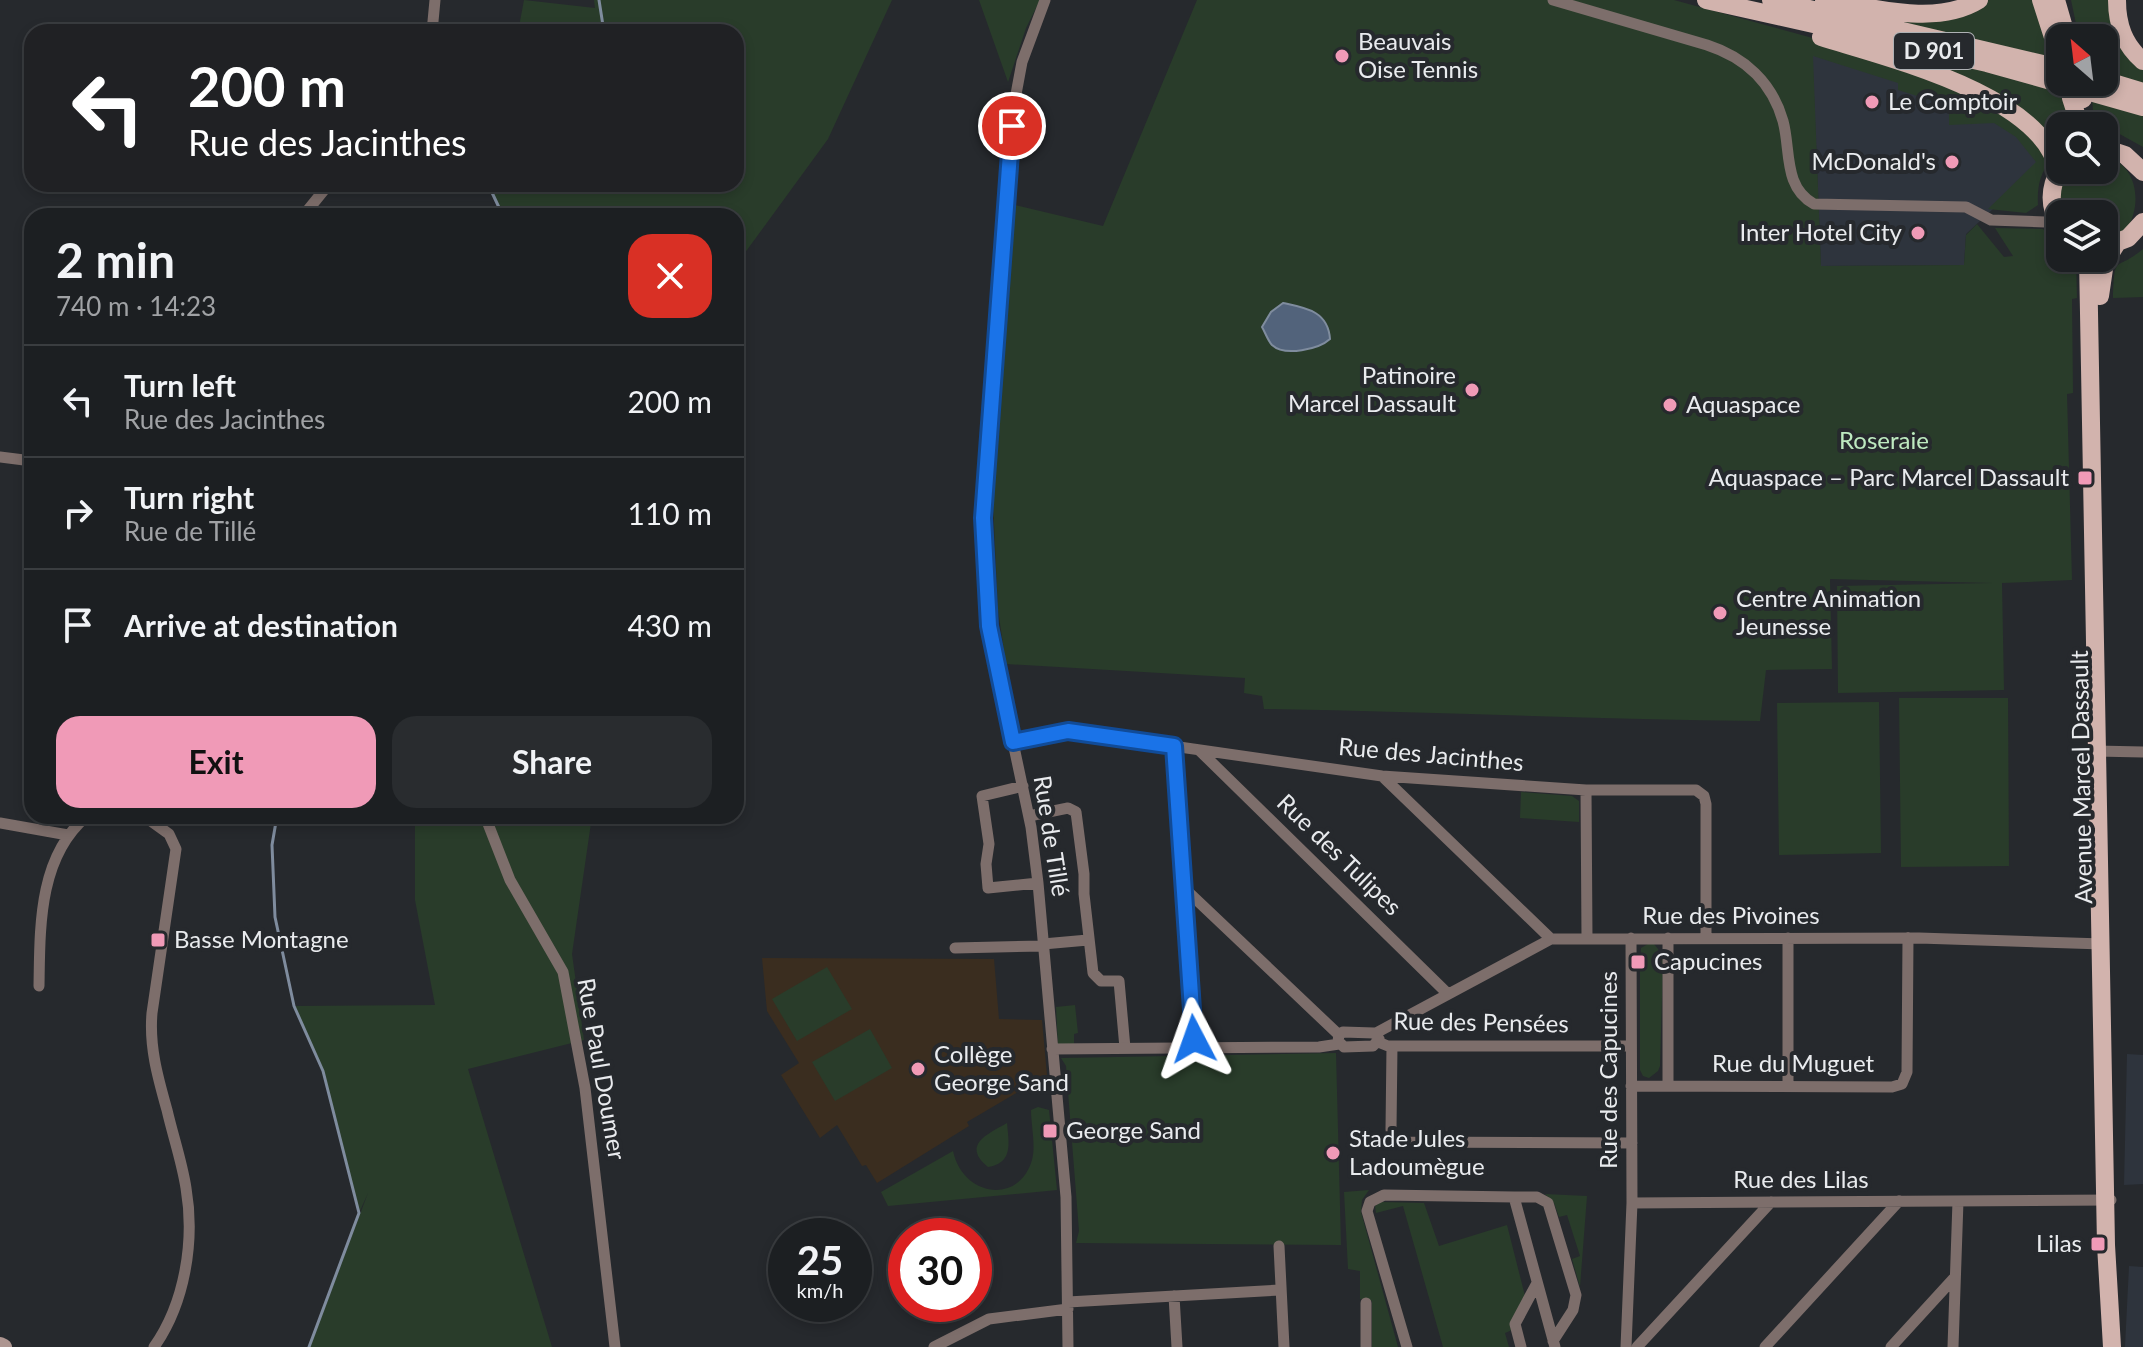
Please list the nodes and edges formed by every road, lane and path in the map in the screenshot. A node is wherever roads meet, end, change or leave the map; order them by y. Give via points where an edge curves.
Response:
1 (435, 0) edge
2 (1045, 0) edge
3 (1553, 0) edge
4 (1771, 0) edge
5 (1824, 0) edge
6 (1979, 0) edge
7 (2041, 0) edge
8 (2056, 0) edge
9 (2117, 0) edge
10 (1715, 2) edge
11 (433, 24) edge
12 (2055, 24) edge
13 (2060, 24) edge
14 (2143, 61) edge
15 (2046, 65) edge
16 (2118, 84) edge
17 (2143, 92) edge
18 (2143, 107) edge
19 (2046, 145) edge
20 (2118, 151) edge
21 (2143, 172) edge
22 (2055, 184) edge
23 (322, 192) edge
24 (2051, 198) joint
25 (310, 208) edge
26 (2018, 221) junction
27 (2046, 222) edge
28 (2143, 222) edge
29 (2118, 242) edge
30 (2088, 272) edge
31 (2103, 272) edge
32 (0, 457) edge
33 (24, 460) edge
34 (1013, 742) junction
35 (1174, 746) junction
36 (1198, 750) junction
37 (2101, 751) junction
38 (2143, 752) edge
39 (1382, 776) junction
40 (1023, 786) junction
41 (1586, 790) junction
42 (1029, 816) junction
43 (0, 823) edge
44 (79, 824) edge
45 (155, 824) edge
46 (488, 824) edge
47 (68, 835) junction
48 (1038, 883) junction
49 (1183, 887) junction
50 (1587, 938) junction
51 (1631, 938) junction
52 (1668, 938) junction
53 (1706, 938) junction
54 (1788, 938) junction
55 (1908, 938) junction
56 (1551, 939) junction
57 (1088, 940) junction
58 (2105, 944) junction
59 (1043, 945) junction
60 (955, 948) dead end
61 (39, 986) dead end
62 (1448, 994) junction
63 (1377, 1038) junction
64 (1339, 1039) junction
65 (1392, 1046) junction
66 (1631, 1046) junction
67 (1125, 1048) junction
68 (1195, 1048) junction
69 (1052, 1049) junction
70 (1631, 1086) junction
71 (1668, 1086) junction
72 (1788, 1086) junction
73 (1632, 1143) junction
74 (1514, 1197) junction
75 (2110, 1200) junction
76 (1899, 1201) junction
77 (1958, 1201) junction
78 (1771, 1202) junction
79 (1632, 1203) junction
80 (1279, 1246) dead end
81 (1955, 1277) junction
82 (1537, 1283) junction
83 (1280, 1290) junction
84 (1174, 1296) junction
85 (1366, 1303) dead end
86 (1068, 1306) junction
87 (1554, 1344) edge
88 (154, 1347) edge
89 (615, 1347) edge
90 (934, 1347) edge
91 (1068, 1347) edge
92 (1177, 1347) edge
93 (1284, 1347) edge
94 (1366, 1347) edge
95 (1407, 1347) edge
96 (1521, 1347) edge
97 (1626, 1347) edge
98 (1637, 1347) edge
99 (1765, 1347) edge
100 (1891, 1347) edge
101 (1953, 1347) edge
102 (2112, 1347) edge

1 - 11 street
2 - 34 street, Rue de Tillé via 1019,73 1013,116 983,503 989,626
3 - 26 street via 1707,45 1746,64 1777,105 1793,181 1814,204 1966,207 1991,220
4 - 15 main road, D 901
5 - 6 main road via 1937,15
7 - 12 main road
8 - 13 main road
9 - 14 main road via 2122,33
10 - 18 main road, D 901 via 1987,63
10 - 19 main road via 1977,90 2011,111
16 - 17 main road
20 - 21 main road
22 - 24 main road
23 - 25 street
24 - 26 street via 2039,213
26 - 27 street
28 - 29 main road
30 - 37 main road, Avenue Marcel Dassault
31 - 37 main road, Avenue Marcel Dassault
32 - 33 street
34 - 35 street, Rue des Jacinthes via 1068,731
34 - 40 street, Rue de Tillé
35 - 36 street, Rue des Jacinthes
35 - 49 street
36 - 39 street, Rue des Jacinthes
36 - 62 street, Rue des Tulipes
37 - 38 street
37 - 58 main road, Avenue Marcel Dassault
39 - 41 street, Rue des Jacinthes
39 - 56 street
40 - 42 street, Rue de Tillé
40 - 48 street via 982,796 988,888
41 - 50 street
41 - 53 street, Rue des Jacinthes via 1691,790 1704,796
42 - 48 street, Rue de Tillé
42 - 57 street via 1068,808 1076,812
43 - 47 street
44 - 47 street
45 - 88 street via 169,834 176,849 151,1035 189,1209 182,1282
46 - 89 street, Rue Paul Doumer via 510,880 565,980 585,1088
47 - 61 street via 51,870
48 - 59 street, Rue de Tillé
49 - 64 street
49 - 68 street
50 - 51 street, Rue des Pivoines
50 - 56 street, Rue des Pivoines
51 - 52 street, Rue des Pivoines
51 - 66 street, Rue des Capucines
52 - 53 street, Rue des Pivoines
52 - 71 street
53 - 54 street, Rue des Pivoines
54 - 55 street, Rue des Pivoines
54 - 72 street
55 - 58 street, Rue des Pivoines
55 - 72 street, Rue du Muguet via 1904,1082 1892,1087
56 - 62 street, Rue des Pivoines
57 - 59 street
57 - 67 street via 1094,976 1119,981
58 - 75 main road, Avenue Marcel Dassault
59 - 60 street
59 - 69 street, Rue de Tillé
62 - 63 street, Rue des Pivoines
63 - 64 street, Rue des Pensées via 1370,1046 1344,1047
63 - 65 street, Rue des Pensées
64 - 68 street, Rue des Pensées via 1319,1047
65 - 66 street, Rue des Pensées
65 - 73 street via 1391,1129 1398,1142
66 - 70 street, Rue des Capucines
67 - 68 street, Rue des Pensées
67 - 69 street, Rue des Pensées
69 - 86 street, Rue de Tillé via 1066,1197
70 - 71 street, Rue du Muguet
70 - 73 street, Rue des Capucines
71 - 72 street, Rue du Muguet
73 - 79 street, Rue des Capucines
74 - 82 street
74 - 87 street via 1548,1203 1575,1291 1573,1310
74 - 95 street via 1384,1195 1370,1202 1367,1211
75 - 77 street, Rue des Lilas
75 - 102 main road, Avenue Marcel Dassault
76 - 77 street, Rue des Lilas
76 - 78 street, Rue des Lilas
76 - 99 street
77 - 81 street
78 - 79 street, Rue des Lilas
78 - 98 street
79 - 97 street
80 - 83 street
81 - 100 street
81 - 101 street
82 - 87 street
82 - 96 street via 1515,1324
83 - 84 street
83 - 93 street
84 - 86 street
84 - 92 street
85 - 94 street
86 - 90 street via 989,1319
86 - 91 street, Rue de Tillé

